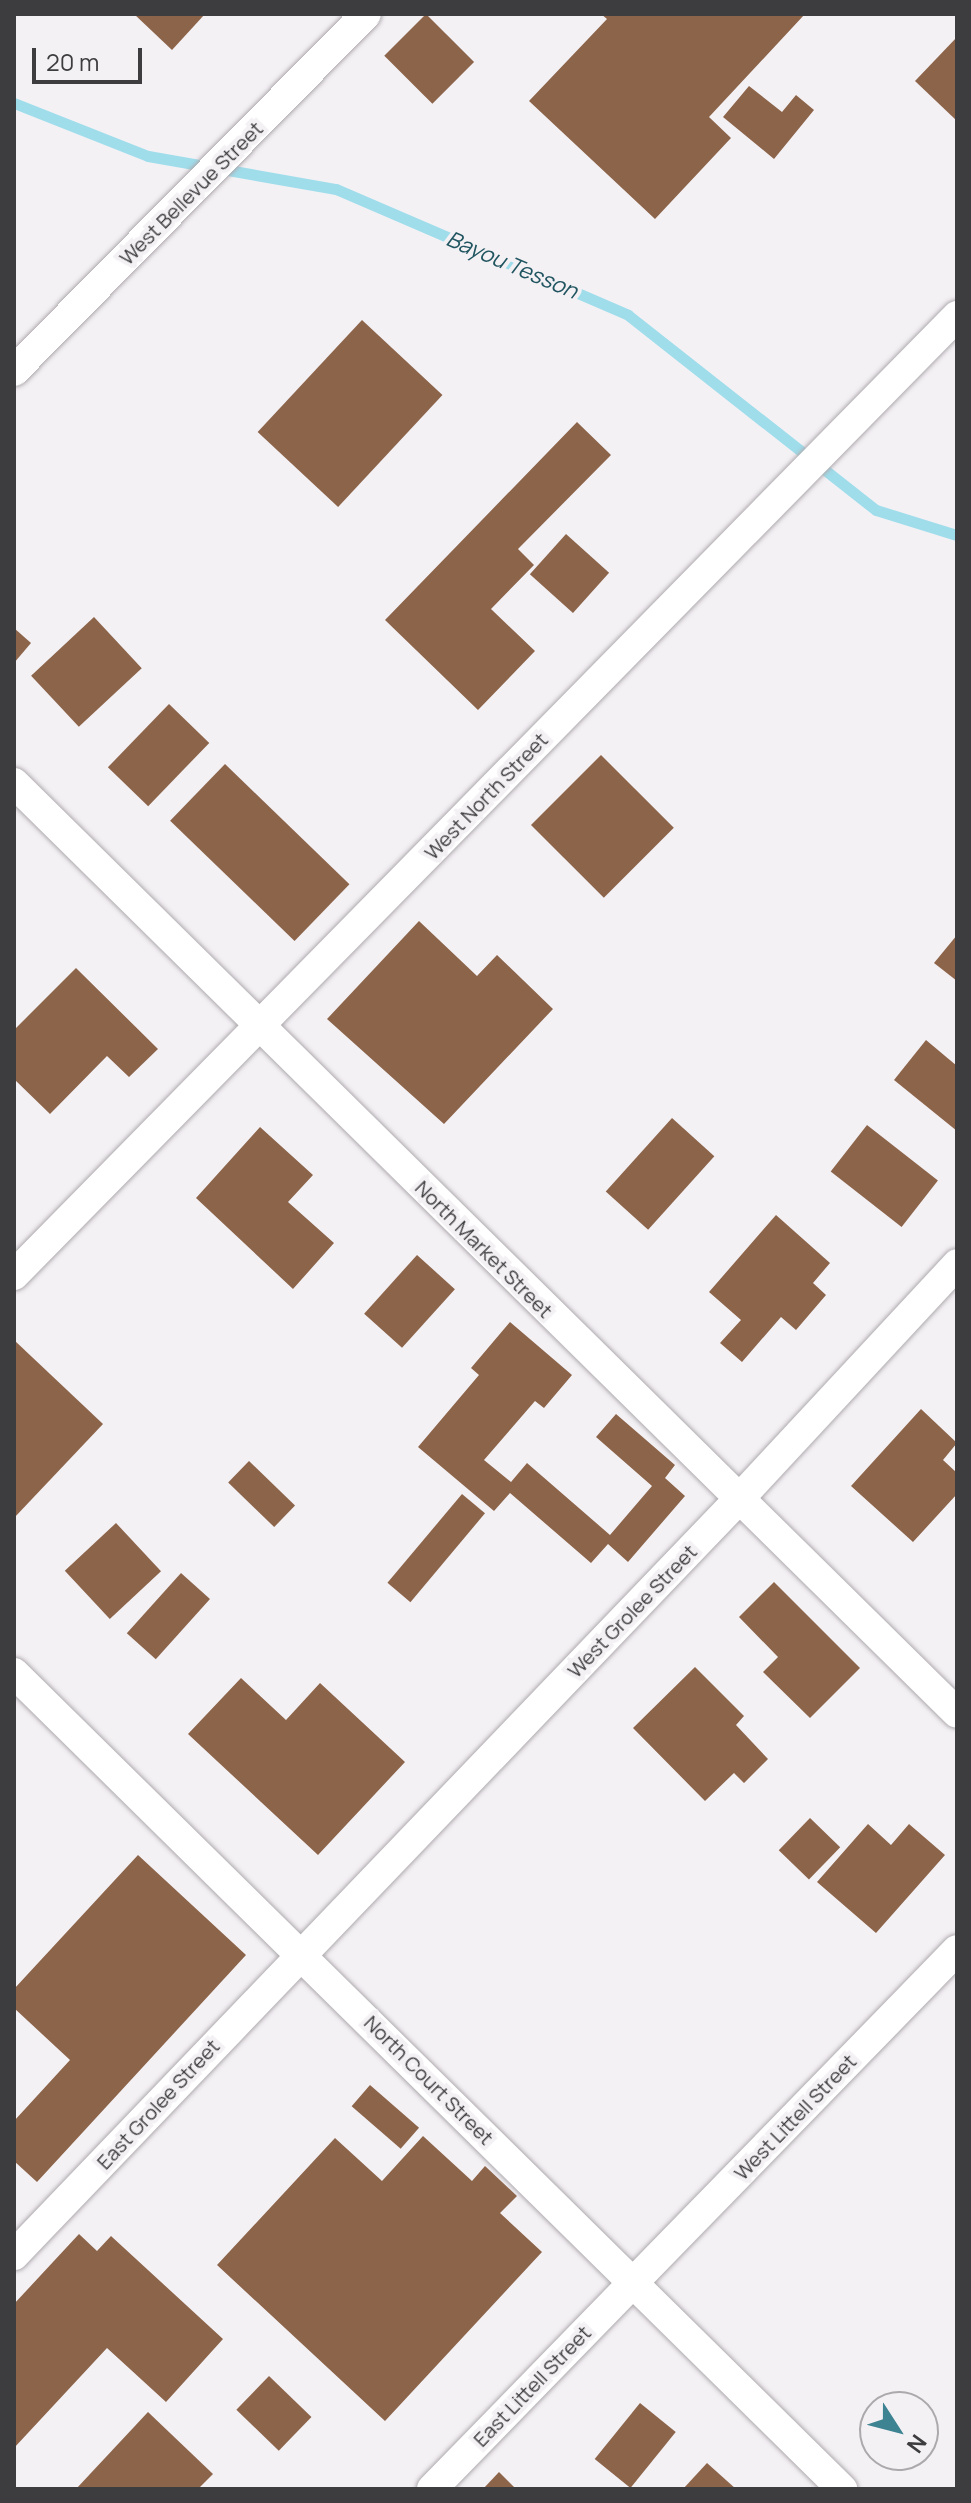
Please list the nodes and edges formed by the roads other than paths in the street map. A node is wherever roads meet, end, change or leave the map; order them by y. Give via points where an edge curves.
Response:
1 (366, 14) edge
2 (957, 316) edge
3 (14, 371) edge
4 (14, 783) edge
5 (260, 1027) junction
6 (957, 1264) edge
7 (14, 1275) edge
8 (738, 1500) junction
9 (14, 1673) edge
10 (957, 1713) edge
11 (957, 1950) edge
12 (300, 1952) junction
13 (14, 2255) edge
14 (634, 2286) junction
15 (432, 2489) edge
16 (842, 2489) edge

1 - 3 street, West Bellevue Street
2 - 5 street, West North Street
4 - 5 street, North Market Street
5 - 7 street, West North Street
5 - 8 street, North Market Street
6 - 8 street, West Grolee Street
8 - 10 street, North Market Street
8 - 12 street, West Grolee Street
9 - 12 street, North Court Street
11 - 14 street, West Littell Street
12 - 13 street, East Grolee Street
12 - 14 street, North Court Street
14 - 15 street, East Littell Street
14 - 16 street, North Court Street

